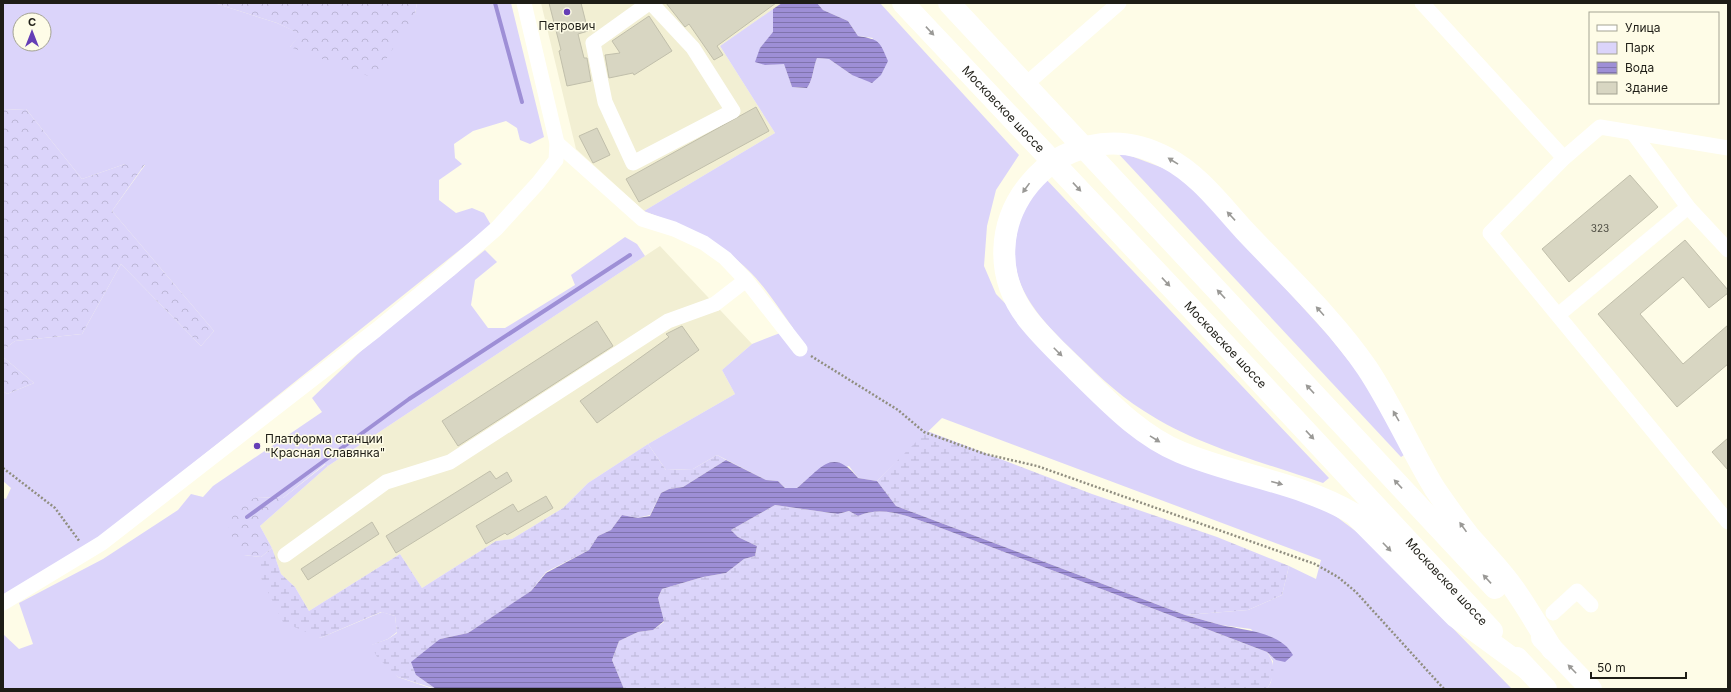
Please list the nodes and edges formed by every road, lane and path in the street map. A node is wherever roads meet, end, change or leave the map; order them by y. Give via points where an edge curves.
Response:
1 (524, 3) edge
2 (650, 3) edge
3 (903, 3) edge
4 (949, 3) edge
5 (1119, 3) edge
6 (1422, 3) edge
7 (629, 8) edge
8 (1025, 85) junction
9 (1633, 133) junction
10 (557, 143) junction
11 (1728, 148) edge
12 (1564, 158) junction
13 (1688, 207) junction
14 (1728, 250) edge
15 (746, 280) junction
16 (1558, 315) junction
17 (800, 349) joint
18 (3, 468) edge
19 (1728, 522) edge
20 (88, 553) junction
21 (284, 555) dead end
22 (3, 603) edge
23 (1591, 605) dead end
24 (1552, 613) dead end
25 (1552, 649) junction
26 (1527, 668) junction
27 (1444, 689) edge
28 (1546, 689) edge
29 (1591, 689) edge

1 - 10 street
2 - 7 street
2 - 7 street via 694,48 733,111 633,163 605,102 593,43
3 -> 26 highway, Московское шоссе
4 - 8 highway
5 - 8 street
6 - 12 street
25 -> 8 highway
9 - 11 street
9 - 12 street via 1600,127
9 - 13 street
10 - 15 street via 642,219 674,229 704,243 725,258
10 - 20 street via 556,160 538,183 497,228 449,270 376,330
12 - 16 street via 1490,233
13 - 14 street
13 - 16 street
15 - 17 street
15 - 21 street via 715,304 668,321 450,462 386,482
16 - 19 street
17 - 27 path via 898,410 924,432 985,454 1037,466 1315,564 1338,577 1356,592
18 - 20 path via 55,508
20 - 22 street
23 - 24 street via 1578,591
25 -> 26 highway via 1509,582 1469,535 1435,488 1402,426 1364,364 1306,296 1203,186 1166,157 1152,151 1122,145 1078,150 1064,155 1045,168 1020,196 1008,224 1005,239 1005,262 1009,284 1031,324 1128,419 1156,440 1179,452 1302,490 1333,502 1354,514 1456,617
29 -> 25 highway
26 - 28 highway, Московское шоссе

